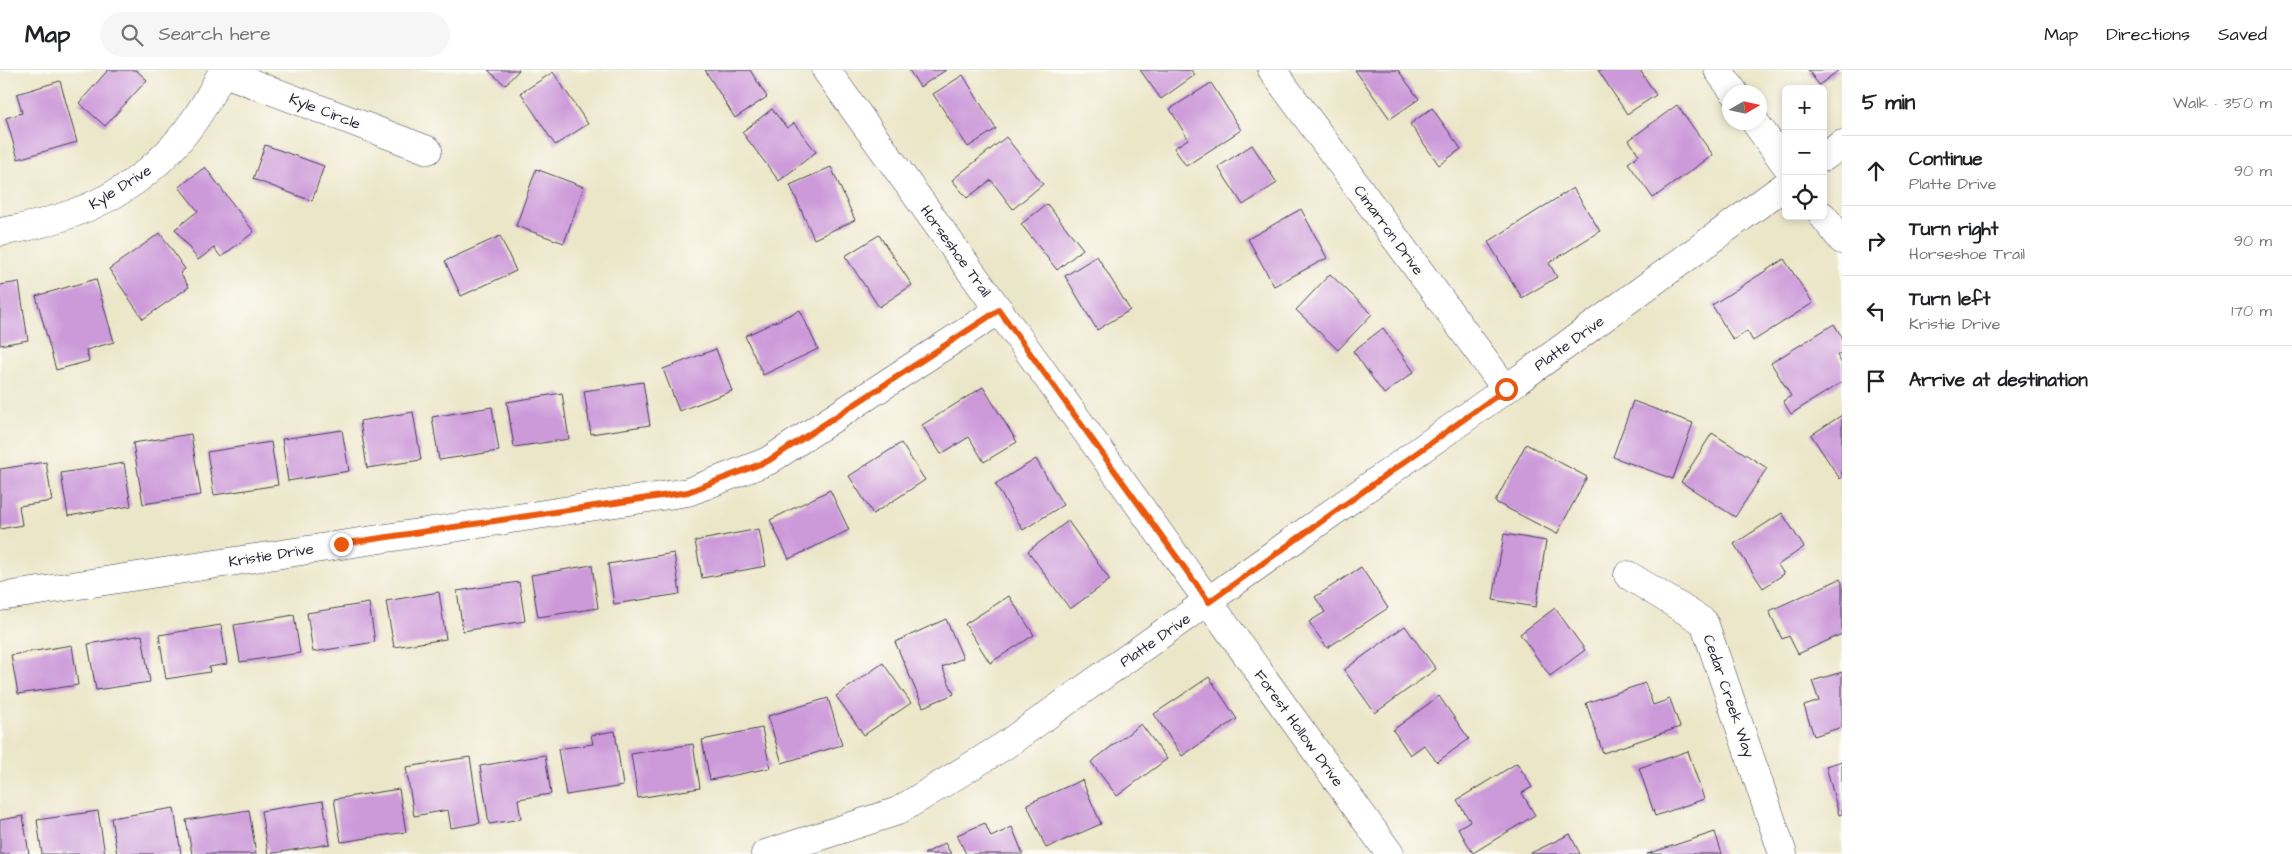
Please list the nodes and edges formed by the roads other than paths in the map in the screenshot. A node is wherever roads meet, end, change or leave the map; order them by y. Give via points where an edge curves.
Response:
1 (826, 70) edge
2 (1272, 70) edge
3 (1718, 70) edge
4 (223, 71) edge
5 (1729, 85) edge
6 (1761, 130) edge
7 (1842, 144) edge
8 (428, 150) dead end
9 (1827, 155) edge
10 (1782, 159) edge
11 (1782, 188) edge
12 (1826, 220) edge
13 (0, 232) edge
14 (1842, 240) edge
15 (999, 310) junction
16 (1506, 389) junction
17 (1628, 575) dead end
18 (0, 597) edge
19 (1209, 602) junction
20 (765, 854) edge
21 (1390, 854) edge
22 (1783, 854) edge

1 - 15 street, Horseshoe Trail
2 - 16 street, Cimarron Drive
3 - 5 street
4 - 8 street, Kyle Circle
4 - 13 street, Kyle Drive via 194,123 150,172 99,204 38,226
6 - 10 street
7 - 9 street
11 - 16 street, Platte Drive
12 - 14 street
15 - 18 street, Kristie Drive via 768,461 688,492
15 - 19 street, Horseshoe Trail
16 - 19 street, Platte Drive
17 - 22 street, Cedar Creek Way via 1704,622
19 - 20 street, Platte Drive via 1004,746 898,811
19 - 21 street, Forest Hollow Drive

